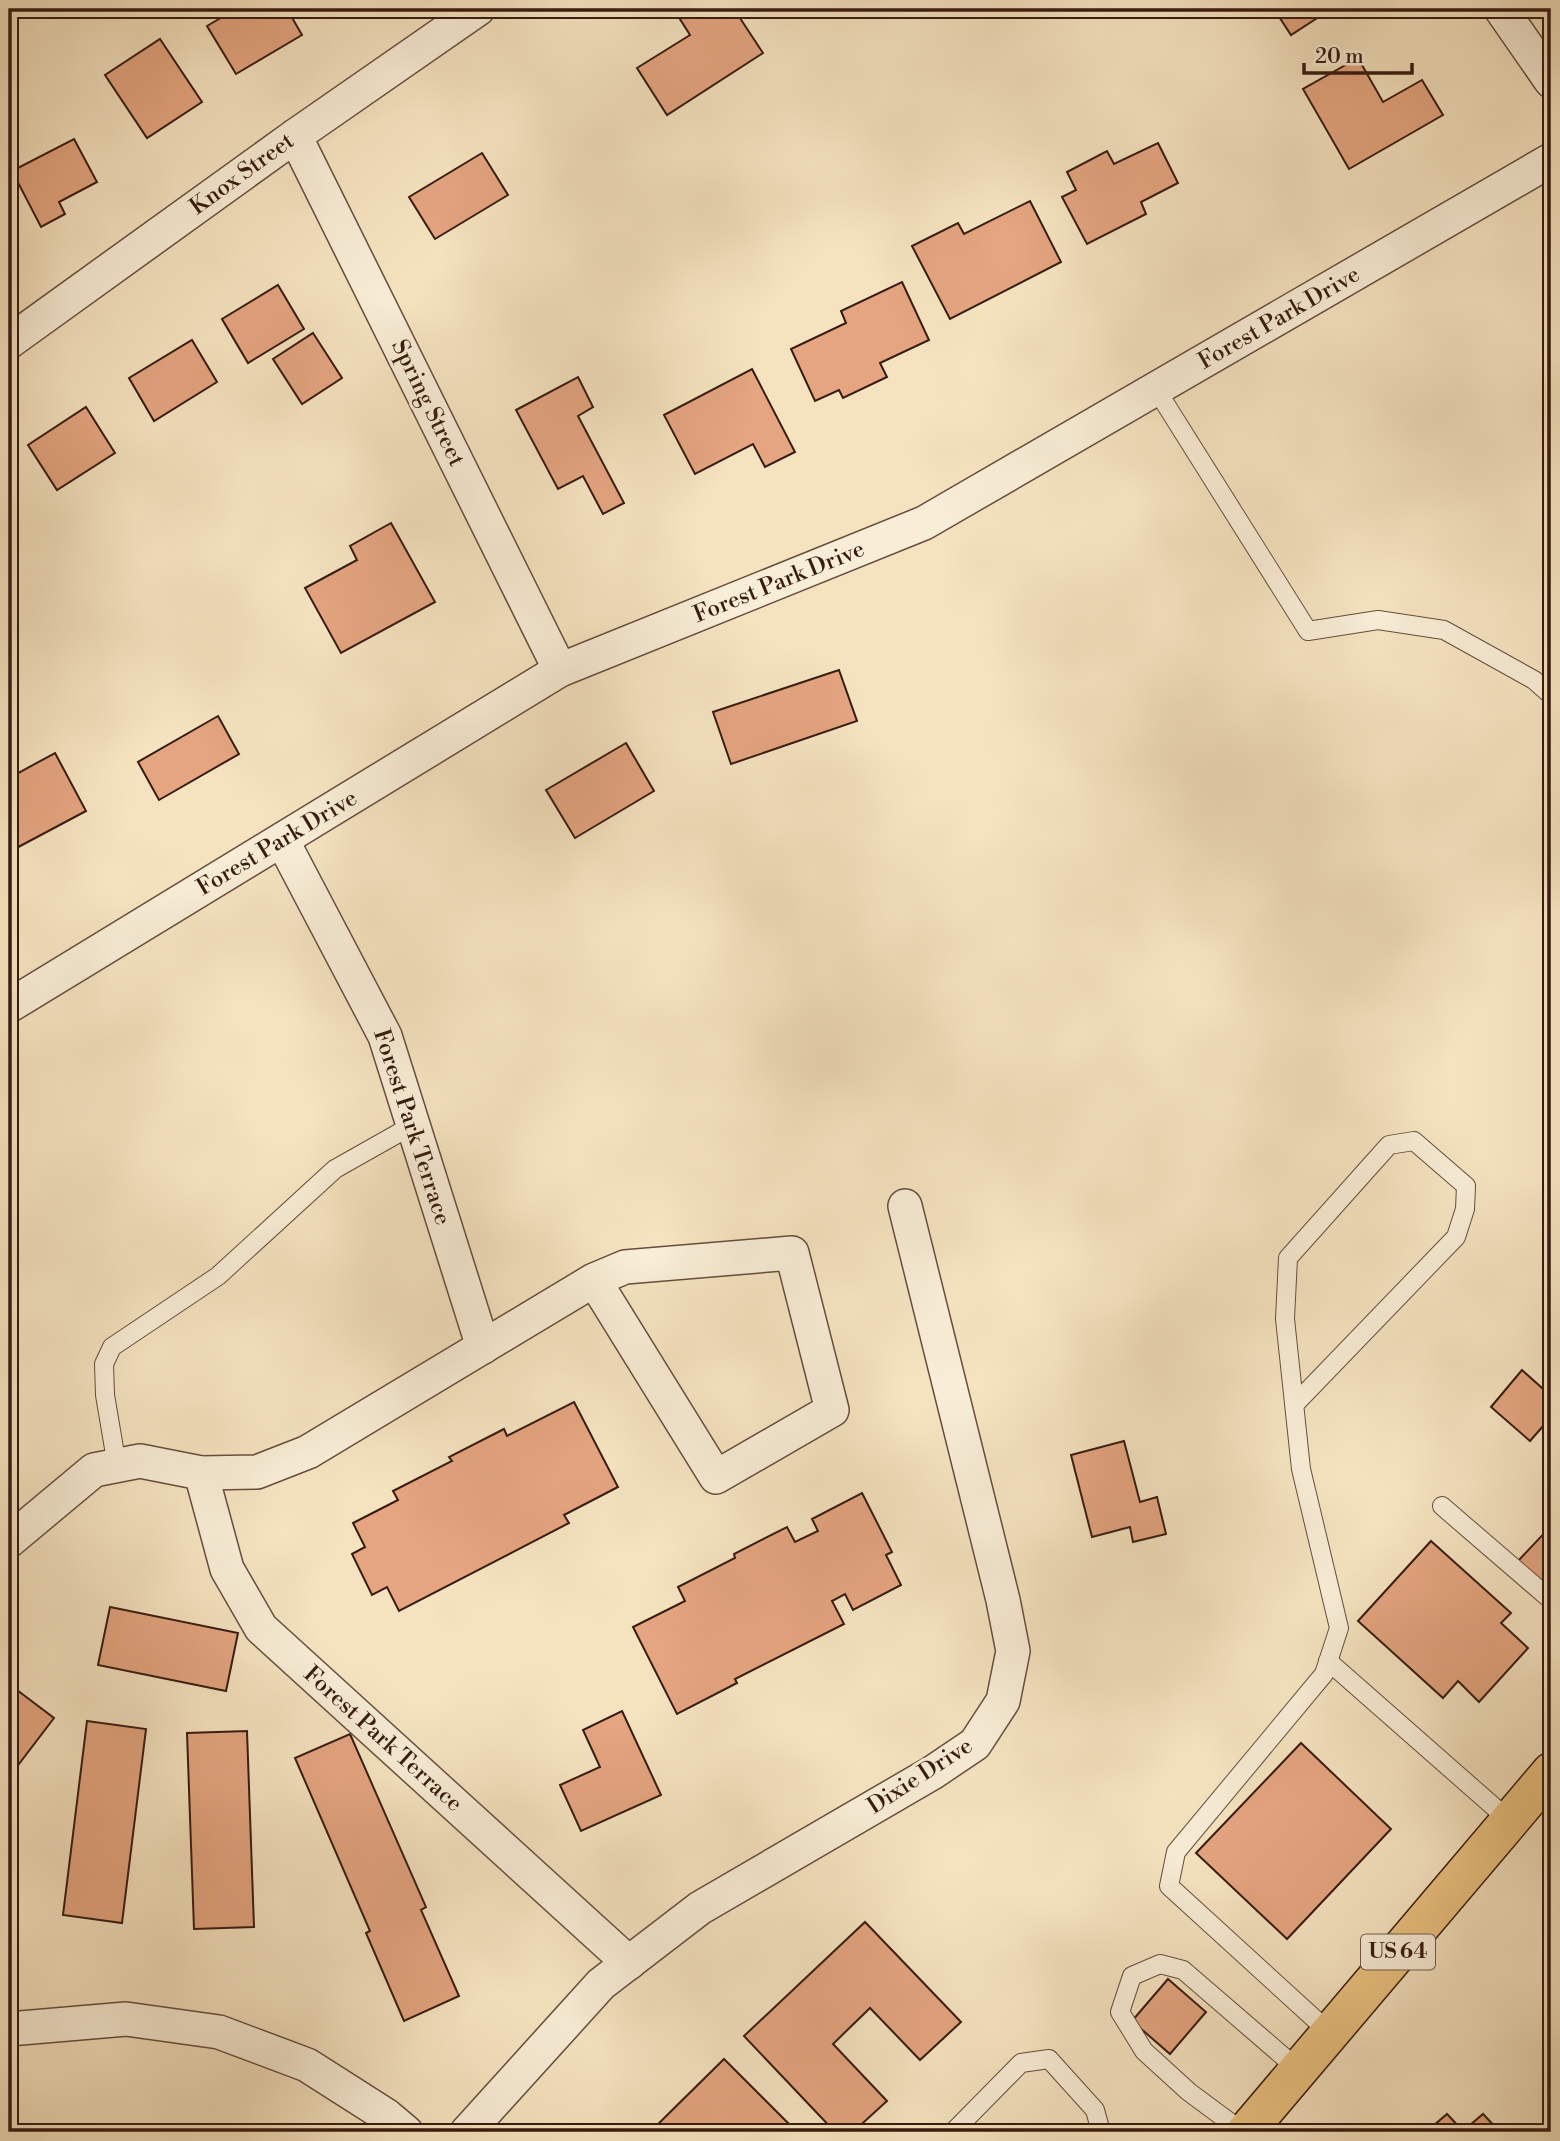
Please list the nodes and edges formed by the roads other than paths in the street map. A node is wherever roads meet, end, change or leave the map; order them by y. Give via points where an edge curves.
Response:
1 (478, 9) edge
2 (1501, 9) edge
3 (1551, 81) edge
4 (295, 136) junction
5 (1551, 160) edge
6 (9, 342) edge
7 (1156, 389) junction
8 (560, 670) junction
9 (1551, 695) edge
10 (282, 840) junction
11 (9, 1006) edge
12 (413, 1125) junction
13 (905, 1206) dead end
14 (594, 1280) junction
15 (483, 1347) junction
16 (1294, 1405) junction
17 (117, 1466) junction
18 (201, 1474) junction
19 (1442, 1506) dead end
20 (9, 1541) edge
21 (1551, 1600) edge
22 (1328, 1661) junction
23 (1551, 1772) edge
24 (1510, 1821) junction
25 (629, 1962) junction
26 (9, 2029) edge
27 (1330, 2033) junction
28 (1298, 2070) junction
29 (406, 2132) edge
30 (467, 2132) edge
31 (953, 2132) edge
32 (1101, 2132) edge
33 (1244, 2132) edge

1 - 4 street, Knox Street
2 - 3 street
4 - 6 street, Knox Street
4 - 8 street, Spring Street
5 - 7 street, Forest Park Drive
7 - 8 street, Forest Park Drive via 924,523
7 - 9 lane via 1308,631 1378,620 1444,630 1534,680
8 - 10 street, Forest Park Drive
10 - 11 street, Forest Park Drive
10 - 12 street, Forest Park Terrace via 385,1036
12 - 15 street, Forest Park Terrace
12 - 17 lane via 335,1169 218,1276 112,1348 104,1364 104,1395
13 - 25 street, Dixie Drive via 1003,1600 1013,1651 1003,1701 975,1744 699,1908
14 - 14 street via 625,1267 792,1253 832,1410 716,1476
14 - 15 street
15 - 18 street via 308,1452 257,1472
16 - 16 lane via 1285,1319 1288,1258 1389,1145 1414,1141 1466,1186 1456,1237
16 - 22 lane via 1301,1469 1339,1628
17 - 18 street via 140,1461
17 - 20 street via 94,1471
18 - 25 street, Forest Park Terrace via 228,1569 261,1628
19 - 21 lane
22 - 24 lane
22 - 27 lane via 1324,1674 1175,1852 1169,1886
23 - 24 main road, US 64
24 - 27 main road, US 64
25 - 30 street, Dixie Drive via 601,1984
26 - 29 street via 126,2019 219,2032 307,2065
27 - 28 main road, US 64
28 - 33 main road, US 64
28 - 33 lane via 1183,1970 1160,1964 1132,1976 1120,2012 1144,2051 1189,2092
31 - 32 lane via 1021,2063 1049,2059 1095,2110

